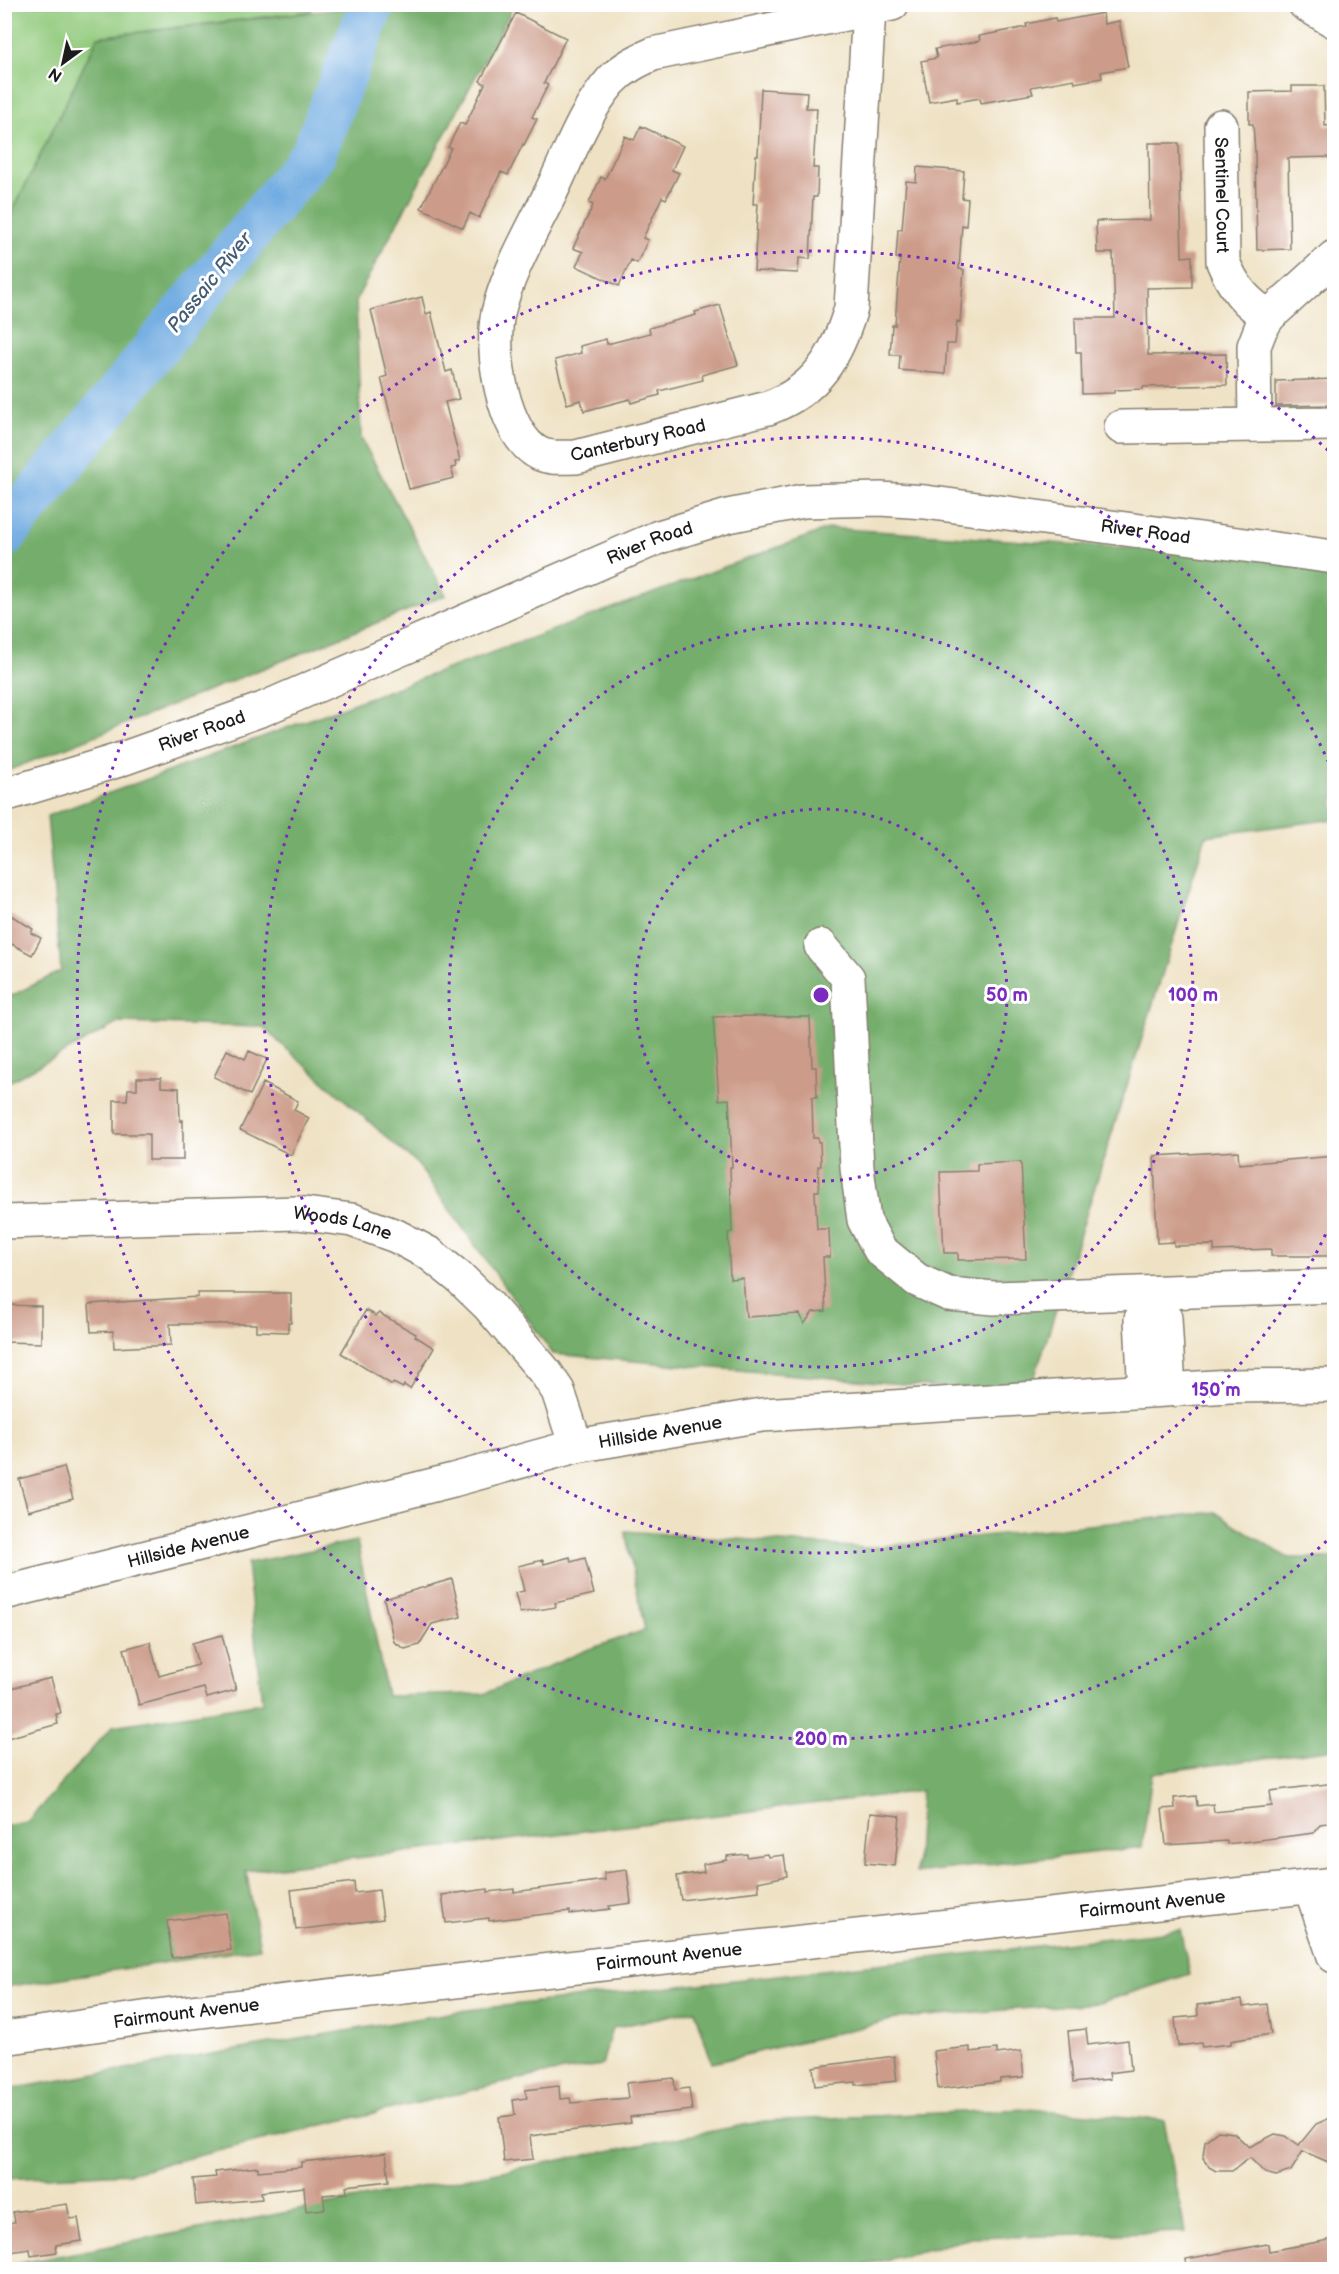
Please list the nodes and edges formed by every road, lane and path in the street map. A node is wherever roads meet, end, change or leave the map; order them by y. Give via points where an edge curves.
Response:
1 (1305, 4) edge
2 (877, 6) edge
3 (1335, 21) edge
4 (1221, 126) dead end
5 (1335, 257) edge
6 (1269, 316) junction
7 (1335, 424) edge
8 (1255, 425) junction
9 (1121, 427) dead end
10 (1335, 557) edge
11 (4, 795) edge
12 (821, 946) dead end
13 (4, 1222) edge
14 (1335, 1286) edge
15 (1151, 1300) junction
16 (1335, 1385) edge
17 (1156, 1386) junction
18 (576, 1446) junction
19 (4, 1593) edge
20 (1323, 1885) edge
21 (1335, 1956) edge
22 (4, 2038) edge

1 - 3 street
2 - 2 street, Canterbury Road via 653,54 624,69 611,82 583,125 518,261 498,315 497,366 509,414 522,440 552,458 576,457 768,408 784,402 815,379 836,350 851,308
4 - 6 street, Sentinel Court via 1223,262 1243,296
5 - 6 street
6 - 8 street via 1254,346
7 - 8 street
8 - 9 street
10 - 11 street, River Road via 925,502 804,501 728,516 659,537 263,709 116,761
12 - 15 street via 848,978 858,1179 864,1220 880,1250 917,1280 948,1294
13 - 18 street, Woods Lane via 297,1213 352,1220 396,1236 429,1254 488,1305 558,1391
14 - 15 street
15 - 17 street via 1165,1318 1168,1372
16 - 17 street, Hillside Avenue
17 - 18 street, Hillside Avenue via 762,1415
18 - 19 street, Hillside Avenue
20 - 21 street
20 - 22 street, Fairmount Avenue via 628,1961 157,2016

